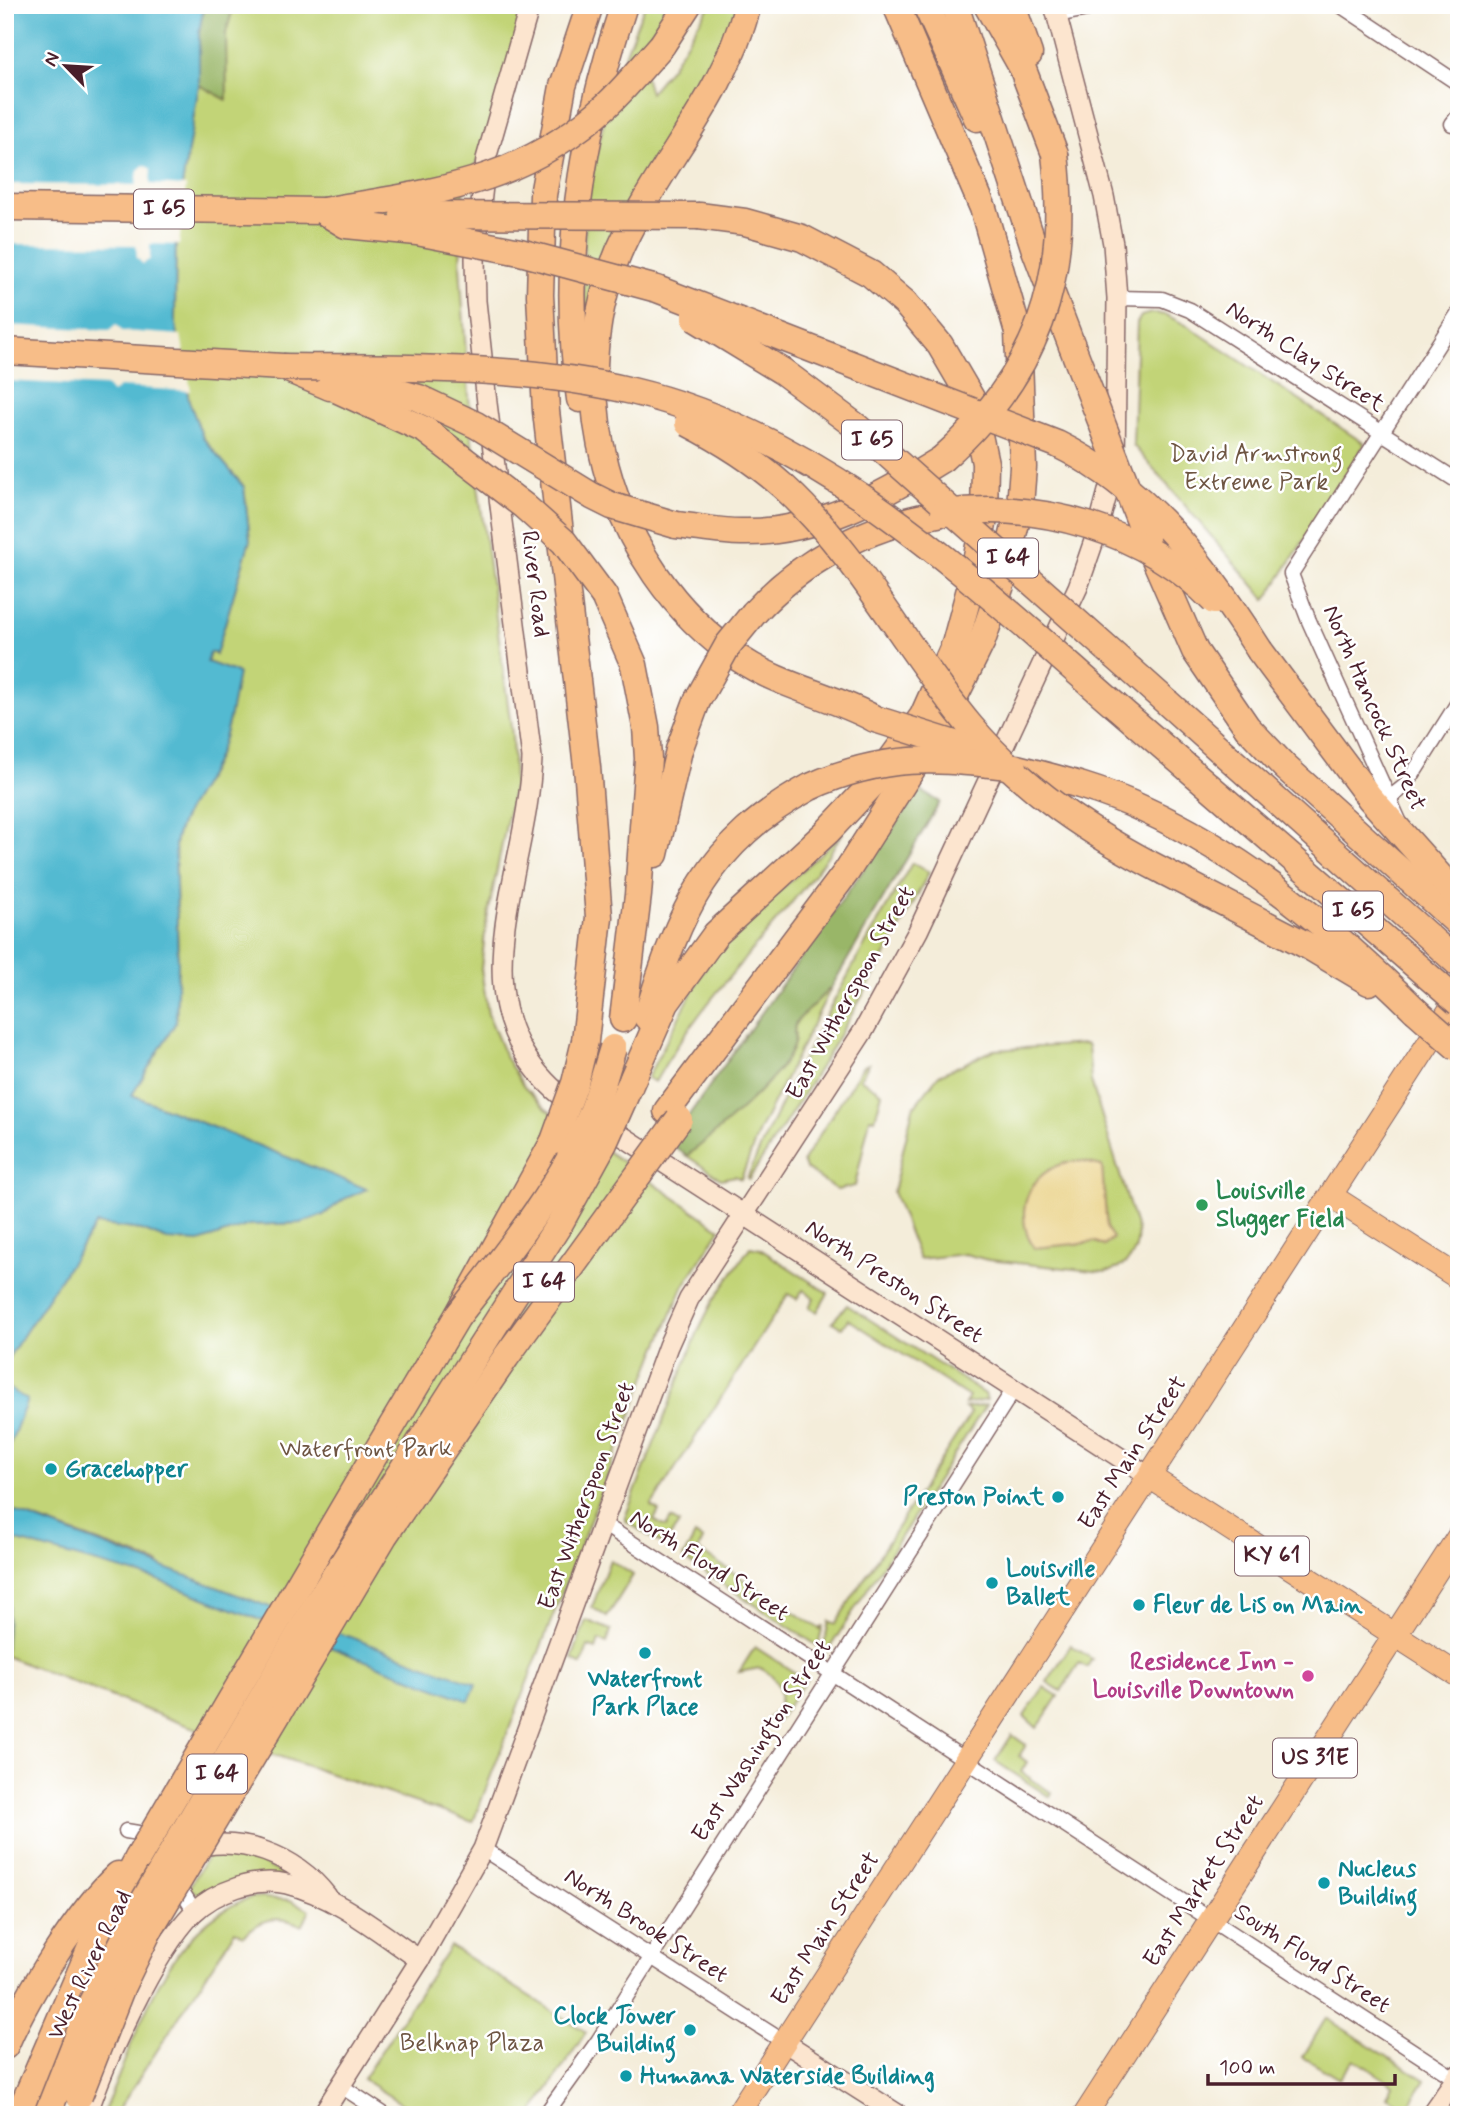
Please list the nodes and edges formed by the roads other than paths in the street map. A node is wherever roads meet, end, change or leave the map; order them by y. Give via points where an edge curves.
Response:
1 (530, 5) edge
2 (590, 5) edge
3 (624, 5) edge
4 (686, 5) edge
5 (748, 5) edge
6 (896, 5) edge
7 (926, 5) edge
8 (955, 5) edge
9 (1108, 5) edge
10 (1340, 5) edge
11 (997, 7) edge
12 (1056, 10) edge
13 (1459, 84) edge
14 (5, 208) edge
15 (323, 211) junction
16 (1034, 247) junction
17 (575, 265) junction
18 (1117, 298) junction
19 (1459, 312) edge
20 (5, 351) edge
21 (283, 367) junction
22 (585, 383) junction
23 (330, 387) junction
24 (1382, 434) junction
25 (1459, 482) edge
26 (1261, 651) junction
27 (1459, 701) edge
28 (866, 716) junction
29 (1017, 768) junction
30 (1391, 797) junction
31 (1459, 881) edge
32 (1459, 898) edge
33 (1459, 925) edge
34 (1459, 964) edge
35 (1459, 996) edge
36 (1459, 1003) edge
37 (1415, 1010) junction
38 (623, 1019) junction
39 (1459, 1049) edge
40 (629, 1087) junction
41 (673, 1115) junction
42 (612, 1129) joint
43 (1331, 1196) junction
44 (745, 1215) junction
45 (1459, 1278) edge
46 (457, 1317) junction
47 (1014, 1389) junction
48 (416, 1450) junction
49 (1150, 1477) junction
50 (603, 1524) junction
51 (1459, 1536) edge
52 (1394, 1635) junction
53 (831, 1675) junction
54 (1459, 1676) edge
55 (965, 1761) junction
56 (483, 1849) junction
57 (143, 1852) junction
58 (167, 1870) junction
59 (330, 1900) junction
60 (195, 1912) junction
61 (1211, 1920) junction
62 (651, 1957) junction
63 (420, 1960) junction
64 (784, 2042) junction
65 (5, 2046) edge
66 (1458, 2078) edge
67 (341, 2086) junction
68 (79, 2108) edge
69 (19, 2115) edge
70 (49, 2115) edge
71 (322, 2115) edge
72 (385, 2115) edge
73 (545, 2115) edge
74 (737, 2115) edge
75 (899, 2115) edge
76 (1086, 2115) edge
77 (1430, 2115) edge

1 - 42 street, River Road via 486,159 475,258 487,403 532,758 531,796 503,933 501,985 513,1029 542,1077 565,1099
2 - 46 highway, I 64, bridge via 563,86 543,195 540,295 546,411 587,767 599,917 585,1041 575,1083 554,1141
3 - 28 highway via 584,149 572,260 577,375 603,493 636,562 664,600 699,635 765,682
4 - 15 highway, bridge via 662,45 609,104 569,136 526,161 490,178 444,190
5 - 28 highway via 720,82 640,210 617,257 596,338 598,432 626,523 648,564 688,614 726,648 777,681
6 - 41 highway, I 64 via 983,208 1018,332 1020,506 982,641 943,722 847,871 765,978
7 - 16 highway
8 - 16 highway
9 - 12 street
10 - 13 street
11 - 23 highway, bridge via 1055,154 1059,244 1040,323 1003,394 942,459 883,496 789,528 741,533 676,525 612,506 476,425 419,398 367,384
12 - 18 street, East Witherspoon Street via 1102,186
14 - 15 highway, I 65
15 - 17 highway, I 65, bridge via 346,225 417,232
15 - 40 highway, bridge via 438,217 699,216 745,222 802,238 871,274 905,303 940,345 971,398 985,463 984,519 955,644 923,716 877,779 827,832 716,934 666,1003
16 - 33 highway, bridge via 1146,537 1206,671 1247,727 1285,767
17 - 26 highway, bridge via 701,305 1030,432 1085,458 1134,493 1170,527
17 - 34 highway, I 65, bridge via 704,322 811,391 891,456
18 - 24 street, North Clay Street via 1162,299 1190,310
18 - 44 street, East Witherspoon Street via 1115,465 1078,587 918,931 839,1071
19 - 24 street
20 - 21 highway, I 65
21 - 22 highway, I 65, bridge via 480,370
21 - 23 highway, bridge
22 - 36 highway, I 65, bridge via 632,391 764,440 846,485 922,538
22 - 37 highway, bridge via 712,436 785,489 827,534 970,725 1058,809 1108,842 1310,947
23 - 38 highway, bridge via 425,430 564,542 604,596 634,665 647,738 638,895
24 - 25 street, North Clay Street
24 - 30 street, North Hancock Street via 1291,574
26 - 32 highway via 1370,798
26 - 38 highway, bridge via 1188,578 1147,551 1085,524 1035,513 965,510 909,519 839,547 782,585 754,613 728,645 697,701 664,812
27 - 30 street via 1406,785
28 - 29 highway, bridge via 967,747
29 - 37 highway via 1142,808 1226,855 1347,947
29 - 40 highway, bridge via 951,758 902,760 846,772 785,800 746,830 694,894 667,951
30 - 31 street, North Hancock Street via 1399,821 1422,856
35 - 43 main road, East Main Street
37 - 39 highway, bridge
38 - 46 highway, bridge via 587,1125 569,1158 526,1227
40 - 48 highway, bridge via 559,1223
41 - 48 highway, I 64, bridge
41 - 68 highway, bridge via 384,1536 149,1930 122,1986
42 - 44 street, North Preston Street
43 - 45 main road
43 - 49 main road, East Main Street
44 - 47 street, North Preston Street
44 - 50 street, East Witherspoon Street via 681,1317
46 - 57 highway, I 64, bridge
47 - 49 street, North Preston Street
47 - 53 street, East Washington Street
48 - 70 highway, I 64, bridge via 316,1605 146,1897 90,2006
49 - 52 main road, KY 61
49 - 55 main road, East Main Street
50 - 53 street, North Floyd Street
50 - 56 street, East Witherspoon Street
51 - 52 main road, East Market Street / US 31E
52 - 54 main road, KY 61
52 - 61 main road, East Market Street / US 31E
53 - 55 street, North Floyd Street
53 - 62 street, East Washington Street
55 - 61 street, South Floyd Street
55 - 64 main road, East Main Street
56 - 62 street, North Brook Street
56 - 63 street, East Witherspoon Street
57 - 58 street
57 - 65 highway via 100,1892 31,1994
57 - 69 highway, I 64 via 92,1945
58 - 59 street, West River Road via 191,1848 230,1844 267,1851 311,1877
58 - 60 street
58 - 70 street, West River Road via 95,2004
59 - 60 street via 285,1883 253,1883 221,1894
59 - 63 street
60 - 68 street via 155,1967
61 - 66 street, South Floyd Street
61 - 76 main road, East Market Street / US 31E
62 - 64 street, North Brook Street
62 - 73 street, East Washington Street
63 - 67 street, East Witherspoon Street
64 - 74 main road, East Main Street
64 - 75 street
66 - 77 street
67 - 71 street, East Witherspoon Street
67 - 72 street

